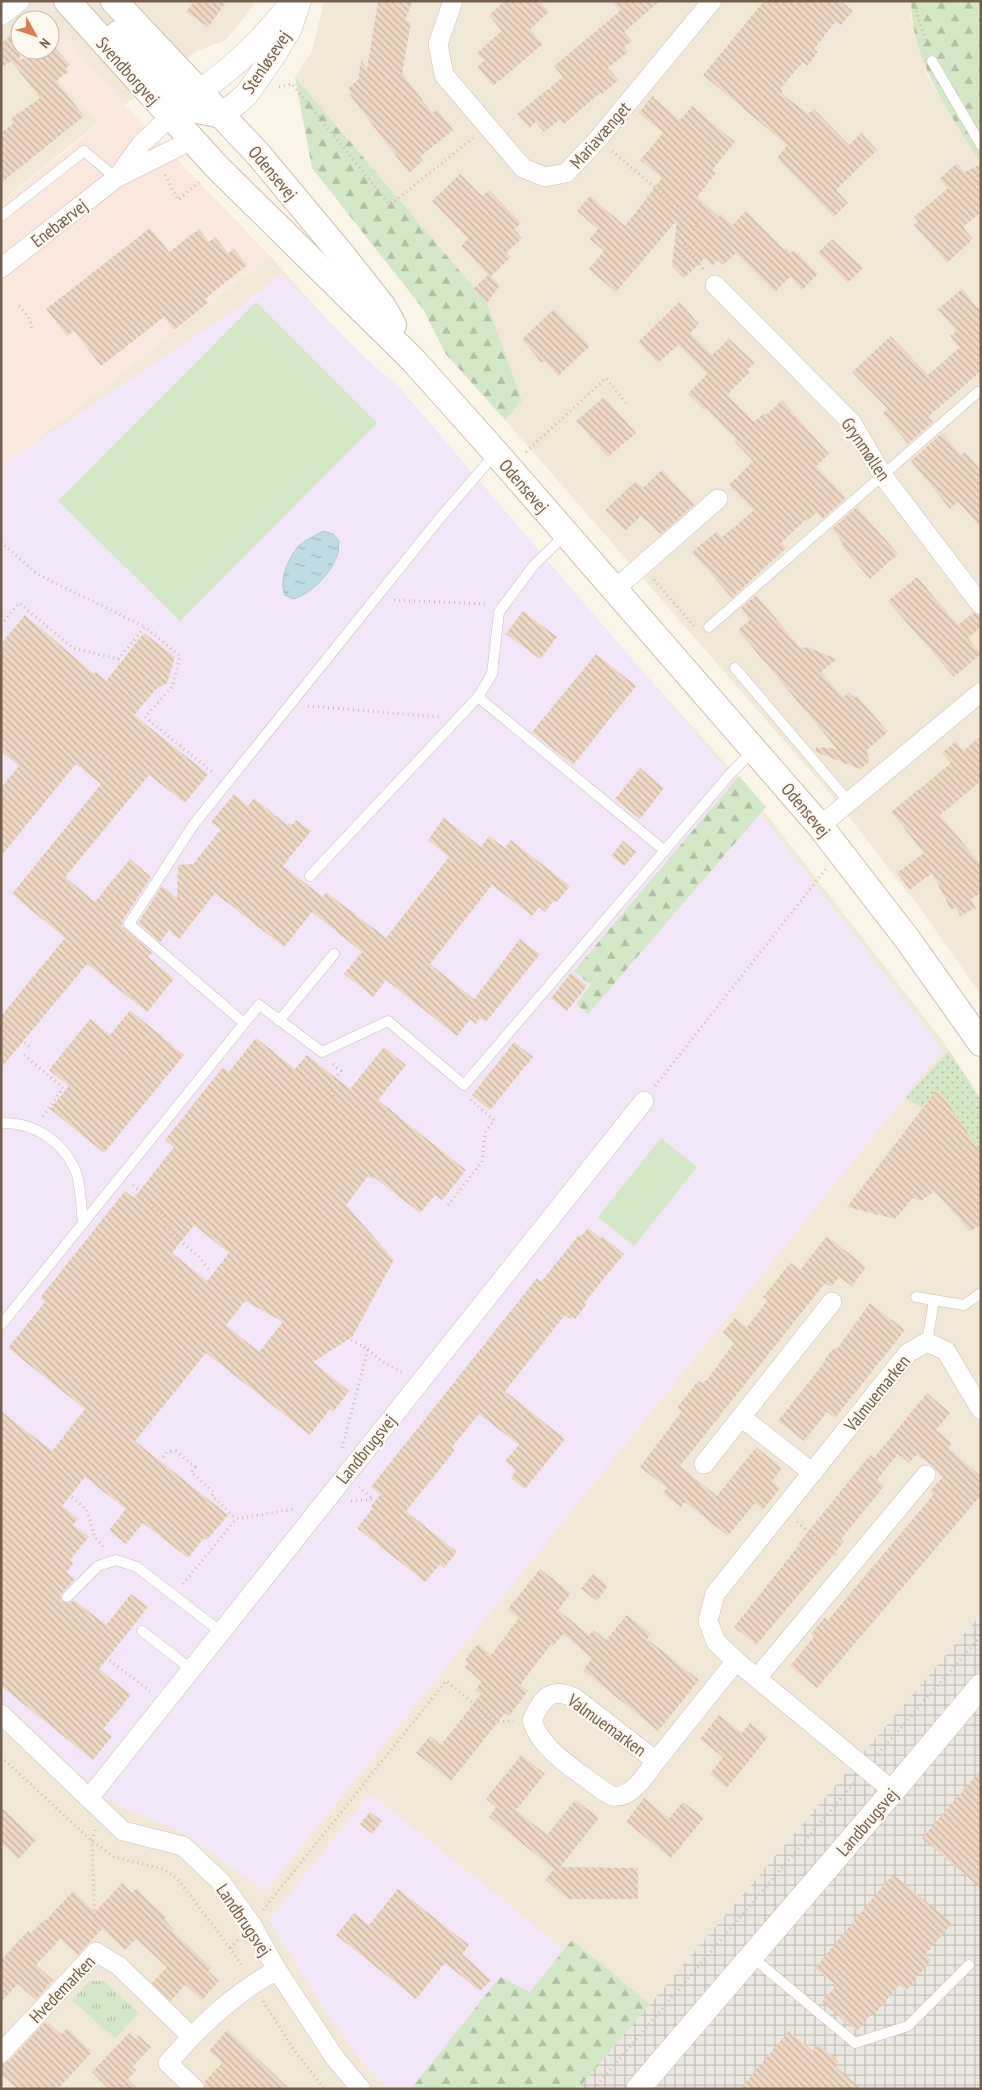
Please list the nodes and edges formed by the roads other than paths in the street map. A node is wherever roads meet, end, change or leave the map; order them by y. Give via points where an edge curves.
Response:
1 (20, 1) edge
2 (67, 1) edge
3 (88, 1) edge
4 (114, 1) edge
5 (293, 1) edge
6 (299, 1) edge
7 (453, 1) edge
8 (712, 1) edge
9 (1, 16) edge
10 (932, 61) road end
11 (184, 104) junction
12 (207, 128) junction
13 (981, 145) edge
14 (116, 178) junction
15 (1, 216) edge
16 (1, 268) edge
17 (715, 285) road end
18 (413, 360) junction
19 (978, 392) dead end
20 (503, 461) junction
21 (883, 476) junction
22 (718, 499) dead end
23 (566, 534) junction
24 (614, 590) junction
25 (981, 606) edge
26 (709, 627) road end
27 (735, 668) dead end
28 (981, 692) edge
29 (478, 697) junction
30 (754, 750) junction
31 (849, 802) junction
32 (820, 826) junction
33 (665, 851) junction
34 (310, 876) dead end
35 (334, 954) dead end
36 (279, 1021) junction
37 (244, 1023) junction
38 (981, 1044) edge
39 (644, 1100) road end
40 (1, 1123) edge
41 (83, 1222) junction
42 (981, 1293) edge
43 (916, 1297) dead end
44 (934, 1300) junction
45 (832, 1302) dead end
46 (1, 1325) edge
47 (926, 1342) junction
48 (981, 1410) edge
49 (741, 1417) junction
50 (704, 1464) dead end
51 (813, 1472) junction
52 (926, 1475) dead end
53 (67, 1597) dead end
54 (142, 1630) dead end
55 (221, 1632) junction
56 (736, 1661) junction
57 (191, 1669) junction
58 (757, 1678) junction
59 (981, 1686) edge
60 (1, 1714) edge
61 (656, 1761) junction
62 (893, 1791) junction
63 (89, 1798) junction
64 (751, 1956) junction
65 (969, 1965) dead end
66 (277, 1970) junction
67 (191, 2036) junction
68 (1, 2053) edge
69 (195, 2089) edge
70 (361, 2089) edge
71 (638, 2089) edge

1 - 9 street
2 - 11 main road, Svendborgvej
3 - 11 main road
4 - 11 main road
5 - 11 street, Stenløsevej via 259,43
6 - 12 street, Stenløsevej via 290,28 247,94
7 - 8 street, Mariavænget via 438,44 444,75 523,168 545,177 566,173
10 - 13 lane
11 - 12 main road, Svendborgvej
11 - 12 main road via 197,110
11 - 14 street, Enebærvej via 142,143
12 - 14 street, Enebærvej
12 - 18 main road, Odensevej via 216,166
12 - 18 main road, Odensevej via 258,154 383,307
14 - 15 lane via 84,151
14 - 16 street, Enebærvej
17 - 21 street, Grynmøllen via 852,423
18 - 20 main road, Odensevej
19 - 21 lane
20 - 23 main road, Odensevej
20 - 37 lane via 440,518 194,824 129,924
21 - 25 street, Grynmøllen
21 - 26 lane
22 - 24 street
23 - 24 main road, Odensevej
23 - 29 lane via 534,565 499,612 492,674
24 - 30 main road, Odensevej
27 - 31 lane
28 - 31 street
29 - 33 lane
29 - 34 lane
30 - 32 main road, Odensevej
30 - 33 lane
31 - 32 street
32 - 38 main road, Odensevej via 908,940
33 - 36 lane via 464,1085 388,1021 322,1052
35 - 36 lane
36 - 37 lane via 259,1005
37 - 41 lane
39 - 55 street, Landbrugsvej
40 - 41 lane via 35,1129 53,1140 77,1176
41 - 46 lane
42 - 44 lane via 964,1305
43 - 44 lane
44 - 47 lane
45 - 49 street
47 - 48 street, Valmuemarken via 946,1351
47 - 51 street, Valmuemarken via 908,1353
49 - 50 street
49 - 51 street
51 - 56 street, Valmuemarken via 715,1594 708,1621 716,1642
52 - 58 street
53 - 55 lane via 98,1566 116,1560 137,1567
54 - 57 lane
55 - 57 street, Landbrugsvej
56 - 58 street, Valmuemarken
56 - 61 street, Valmuemarken
57 - 63 street, Landbrugsvej
58 - 62 street, Valmuemarken
59 - 62 street, Landbrugsvej
60 - 63 street, Landbrugsvej
61 - 61 street, Valmuemarken via 565,1693 555,1692 547,1697 532,1720 543,1743 613,1796 636,1787
62 - 64 street, Landbrugsvej
63 - 66 street, Landbrugsvej via 123,1831 184,1846 221,1882 252,1925
64 - 65 lane via 855,2043 908,2026
64 - 71 street, Landbrugsvej
66 - 67 street via 222,2006
66 - 70 street, Landbrugsvej via 335,2058
67 - 68 street, Hvedemarken via 119,1966 96,1952
67 - 69 street via 168,2063

